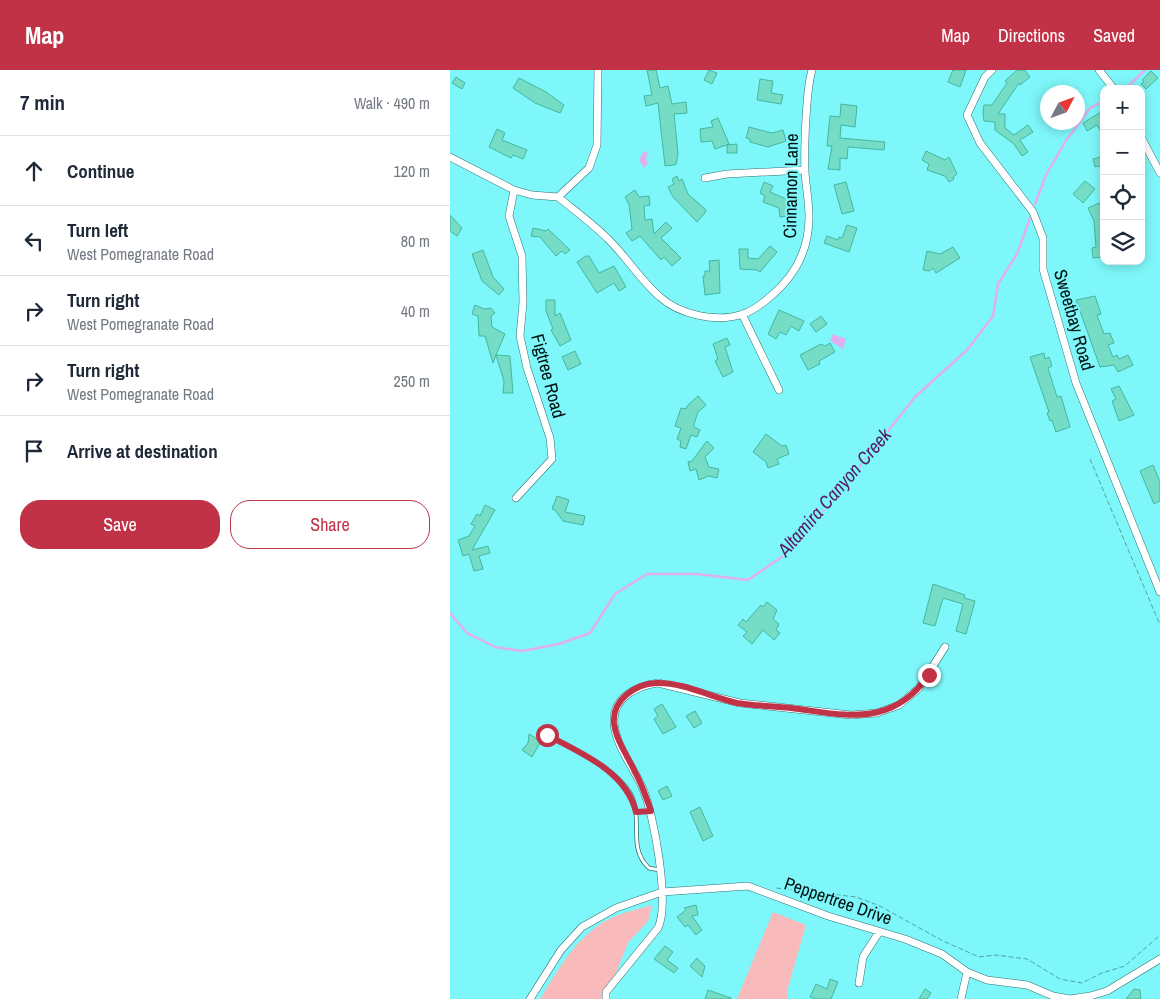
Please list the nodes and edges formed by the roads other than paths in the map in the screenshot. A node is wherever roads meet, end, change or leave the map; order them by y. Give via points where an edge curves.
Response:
1 (598, 70) edge
2 (812, 70) edge
3 (992, 70) edge
4 (1099, 70) edge
5 (1111, 85) edge
6 (1145, 145) edge
7 (450, 157) edge
8 (805, 170) junction
9 (1160, 173) edge
10 (705, 178) dead end
11 (514, 190) junction
12 (558, 197) junction
13 (742, 314) junction
14 (779, 390) dead end
15 (516, 498) dead end
16 (1160, 592) edge
17 (945, 647) dead end
18 (547, 735) dead end
19 (651, 811) junction
20 (636, 812) junction
21 (659, 870) junction
22 (662, 892) junction
23 (879, 932) junction
24 (1160, 959) edge
25 (967, 972) junction
26 (860, 983) dead end
27 (1106, 991) junction
28 (530, 999) edge
29 (606, 999) edge
30 (961, 999) edge
31 (1106, 999) edge

1 - 12 street via 597,145 589,168
2 - 8 street, Cinnamon Lane via 808,90
3 - 16 street, Sweetbay Road via 985,77 967,115 980,142 1033,212 1043,238 1043,269 1076,383
4 - 5 street
6 - 9 street
7 - 11 street
8 - 10 street
8 - 13 street, Cinnamon Lane via 809,218 805,250 795,272 780,288
11 - 12 street
11 - 15 street, Figtree Road via 509,216 522,256 524,303 520,336 550,438 552,459
12 - 13 street, Cinnamon Lane via 608,239 661,298 698,315
13 - 14 street
17 - 19 street via 919,688 899,705 877,713 851,715 738,703 658,683 630,692 618,705 614,721 617,736
18 - 20 lane via 622,782 633,799
19 - 20 lane
19 - 21 street
20 - 21 lane via 638,852 649,868
21 - 22 street
22 - 23 street, Peppertree Drive via 748,886
22 - 28 street, Peppertree Drive via 616,908 582,927 561,950
22 - 29 street via 662,920 658,928 606,992
23 - 25 street, Peppertree Drive via 942,954
23 - 26 street via 863,957
24 - 27 street, Peppertree Drive
25 - 27 street, Peppertree Drive via 987,980 1028,985 1054,996 1070,998
25 - 30 street
27 - 31 street

